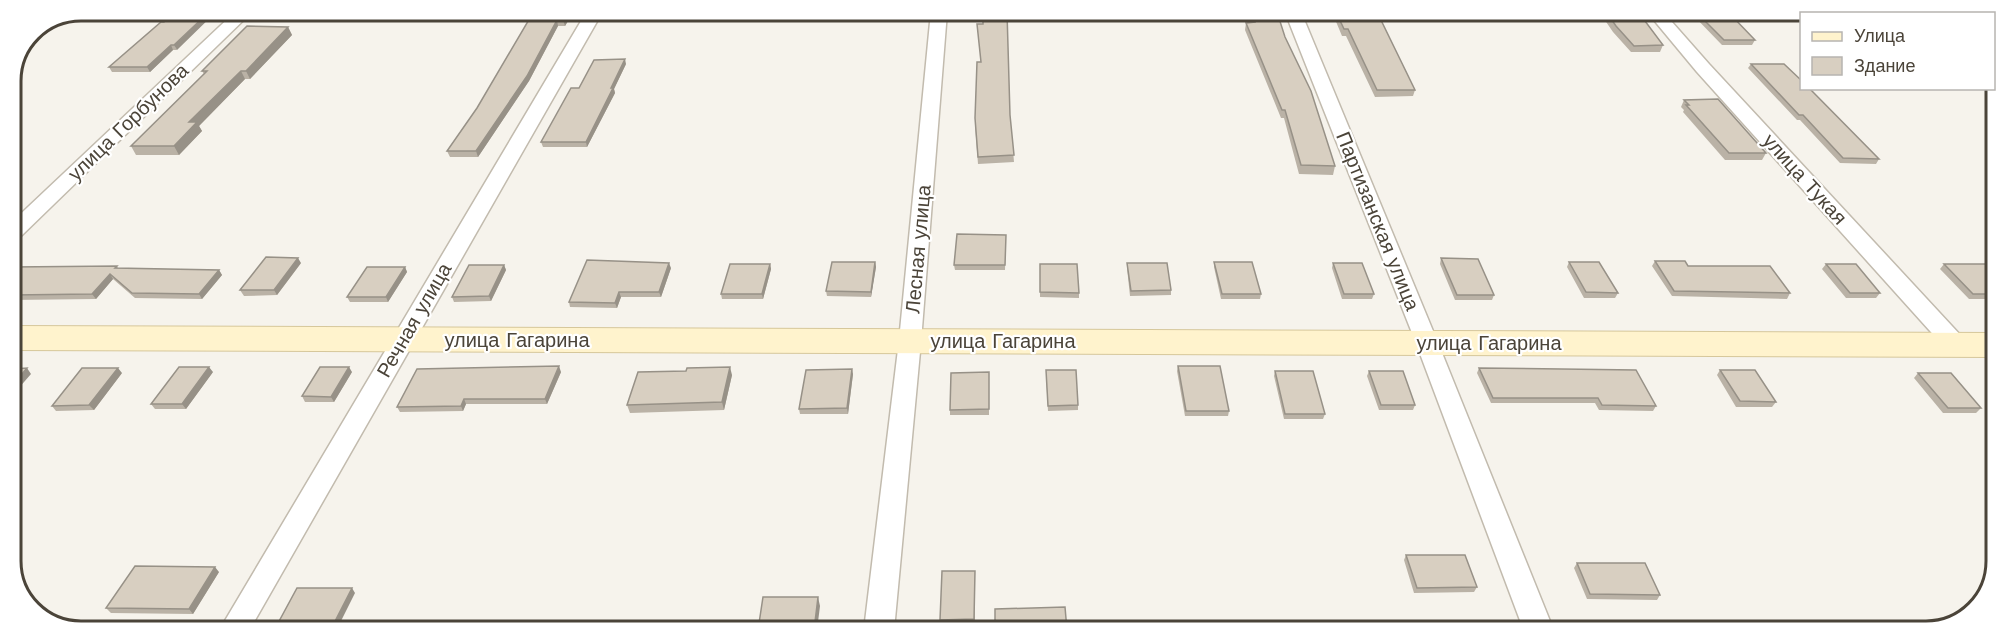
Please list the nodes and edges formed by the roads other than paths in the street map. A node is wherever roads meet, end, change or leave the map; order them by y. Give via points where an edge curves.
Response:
1 (234, 21) edge
2 (590, 21) edge
3 (938, 21) edge
4 (1297, 21) edge
5 (1663, 21) edge
6 (21, 224) edge
7 (21, 338) edge
8 (403, 339) junction
9 (910, 341) junction
10 (1427, 343) junction
11 (1956, 345) junction
12 (1986, 345) edge
13 (240, 621) edge
14 (880, 621) edge
15 (1535, 621) edge

1 - 6 street, улица Горбунова
2 - 8 street, Речная улица
3 - 9 street, Лесная улица
4 - 10 street, Партизанская улица
5 - 11 street, улица Тукая
7 - 8 main road, улица Гагарина
8 - 9 main road, улица Гагарина
8 - 13 street, Речная улица
9 - 10 main road, улица Гагарина
9 - 14 street, Лесная улица
10 - 11 main road, улица Гагарина
10 - 15 street, Партизанская улица
11 - 12 main road, улица Гагарина

